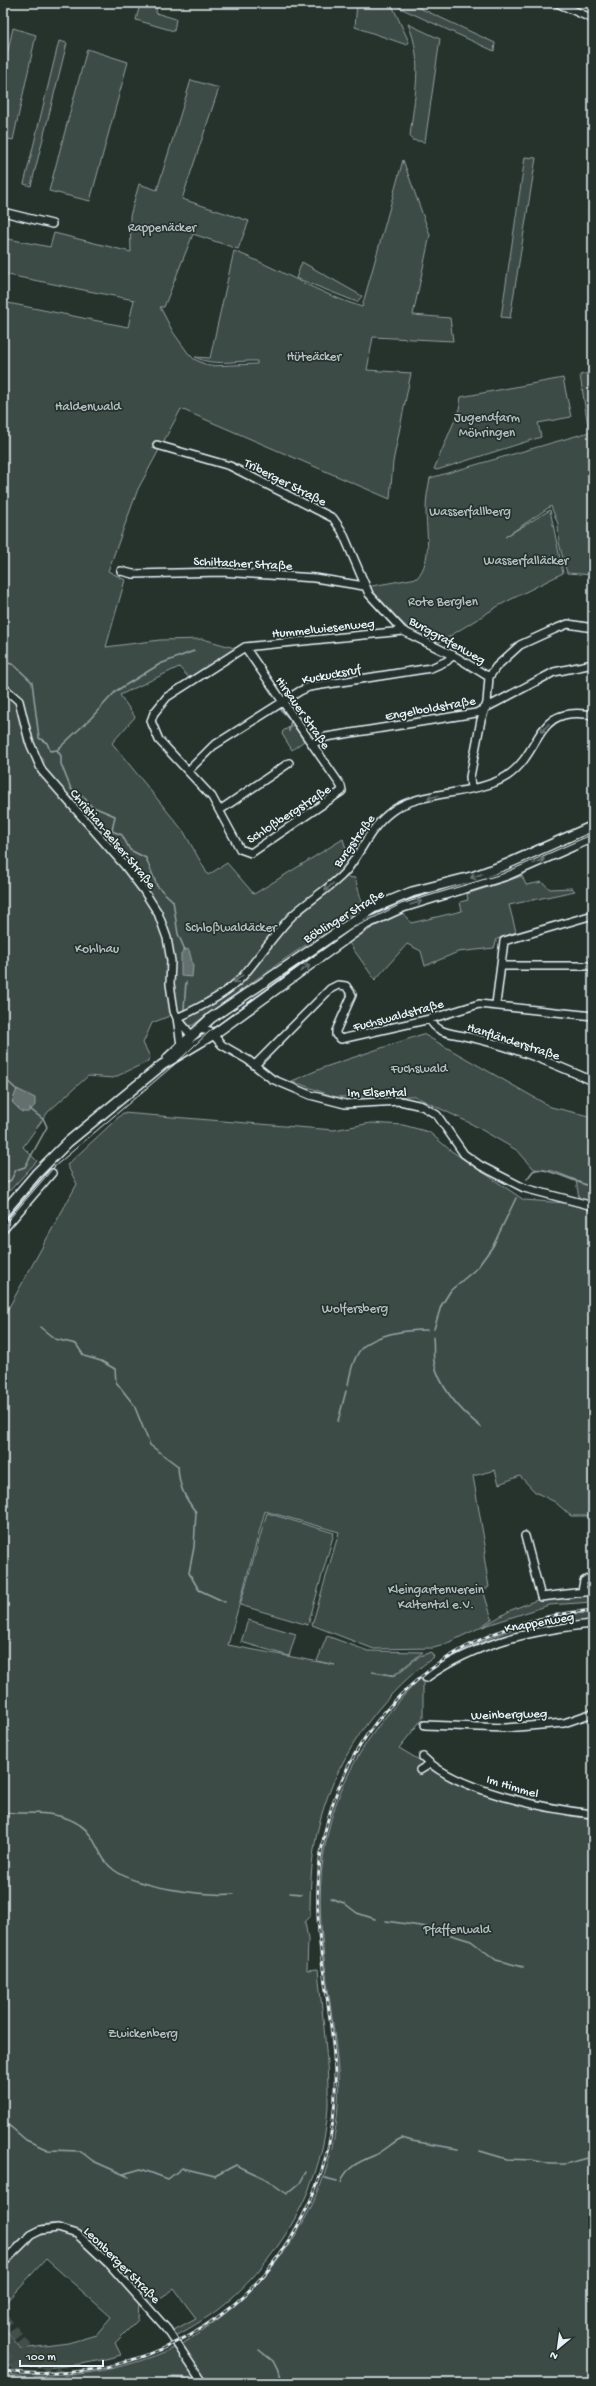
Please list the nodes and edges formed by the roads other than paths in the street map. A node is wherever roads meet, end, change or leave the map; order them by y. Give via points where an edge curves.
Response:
1 (557, 3) edge
2 (593, 19) edge
3 (3, 212) edge
4 (52, 224) dead end
5 (157, 445) dead end
6 (120, 571) dead end
7 (364, 586) junction
8 (593, 628) edge
9 (403, 631) junction
10 (245, 647) junction
11 (453, 655) junction
12 (593, 664) edge
13 (489, 677) junction
14 (3, 687) edge
15 (282, 701) junction
16 (484, 710) junction
17 (593, 715) edge
18 (312, 744) junction
19 (289, 763) dead end
20 (188, 772) junction
21 (471, 788) junction
22 (342, 791) joint
23 (220, 810) junction
24 (593, 826) edge
25 (593, 837) edge
26 (593, 915) edge
27 (501, 966) junction
28 (593, 966) edge
29 (496, 1004) junction
30 (593, 1016) edge
31 (177, 1018) junction
32 (430, 1019) junction
33 (199, 1029) junction
34 (191, 1035) junction
35 (214, 1039) junction
36 (181, 1045) junction
37 (176, 1057) junction
38 (162, 1065) junction
39 (255, 1066) junction
40 (593, 1081) edge
41 (68, 1142) junction
42 (52, 1173) dead end
43 (28, 1183) junction
44 (29, 1196) junction
45 (17, 1197) junction
46 (593, 1206) edge
47 (3, 1207) edge
48 (3, 1213) edge
49 (3, 1230) edge
50 (524, 1536) dead end
51 (593, 1576) edge
52 (593, 1591) edge
53 (582, 1592) junction
54 (593, 1624) edge
55 (426, 1678) dead end
56 (593, 1713) edge
57 (425, 1725) dead end
58 (423, 1757) dead end
59 (430, 1764) junction
60 (420, 1770) dead end
61 (593, 1814) edge
62 (3, 2263) edge
63 (202, 2383) edge

1 - 2 street
3 - 4 street
5 - 7 street, Triberger Straße via 230,466 333,518 342,531
6 - 7 street, Schiltacher Straße via 133,574 222,572 315,578
7 - 9 street, Burggrafenweg
8 - 13 street via 568,624 534,637 506,656
9 - 10 street, Hummelwiesenweg
9 - 11 street, Burggrafenweg
10 - 15 street, Hirsauer Straße
10 - 20 street, Schloßbergstraße via 176,690 162,702 152,717 152,726 159,740
11 - 13 street, Burggrafenweg
11 - 15 street, Kuckucksruf via 447,661 431,668 309,688
12 - 16 street, Engelboldstraße via 554,672
13 - 16 street
14 - 31 street, Christian-Belser-Straße via 19,701 29,741 42,771 125,866 158,913 167,938 171,961 171,990
15 - 18 street, Hirsauer Straße
15 - 20 street, Kuckucksruf via 213,746
16 - 18 street, Engelboldstraße via 326,737
16 - 21 street via 470,777
17 -> 21 street, Burgstraße via 572,712 556,717 544,728 524,759 512,772 498,781
18 - 22 street, Hirsauer Straße
19 - 23 street
20 - 23 street, Schloßbergstraße via 212,797
21 -> 31 street, Burgstraße via 392,810 370,831 343,874 294,914 242,977 201,1006
22 - 23 street, Schloßbergstraße via 251,853 240,849
24 -> 33 main road, Böblinger Straße via 505,865 475,876 412,892 373,908 247,992
35 -> 25 main road, Böblinger Straße via 353,933 379,917 420,901 508,875
26 - 27 street via 507,938 503,944
27 - 28 street
27 - 29 street
29 - 30 street, Fuchswaldstraße
29 - 32 street, Fuchswaldstraße via 479,1004
31 - 34 street, Christian-Belser-Straße
31 - 36 street
32 - 39 street, Fuchswaldstraße via 341,1039 336,1035 336,1031 352,995 346,986 338,985 330,990
32 - 40 street, Hanfländerstraße via 433,1025 446,1033 496,1044
33 - 34 main road, Böblinger Straße
33 - 35 street via 208,1030
34 - 36 main road, Böblinger Straße
34 - 37 street, Böblinger Straße
35 - 37 main road, Böblinger Straße via 200,1042
35 - 39 street
36 - 38 main road, Böblinger Straße
37 - 38 main road, Böblinger Straße
38 - 41 main road, Böblinger Straße
39 - 46 street, Im Elsental via 277,1083 330,1102 345,1104 400,1101 422,1106 437,1115 464,1154 481,1166 524,1188
41 - 43 main road, Böblinger Straße
41 - 47 main road, Böblinger Straße via 44,1160
42 - 44 street
43 - 44 street
43 - 45 main road, Böblinger Straße
44 - 45 street
44 - 49 street
45 - 48 main road, Böblinger Straße
50 - 53 street via 541,1597
51 - 53 street via 584,1581
52 - 53 street
54 - 55 street, Knappenweg via 531,1632 490,1643
56 - 57 street, Weinbergweg via 564,1723 506,1728
58 - 59 street, Im Himmel
59 - 60 street
59 - 61 street, Im Himmel via 456,1779 503,1795 555,1809
62 - 63 street, Leonberger Straße via 31,2235 41,2230 58,2228 77,2234 167,2329

